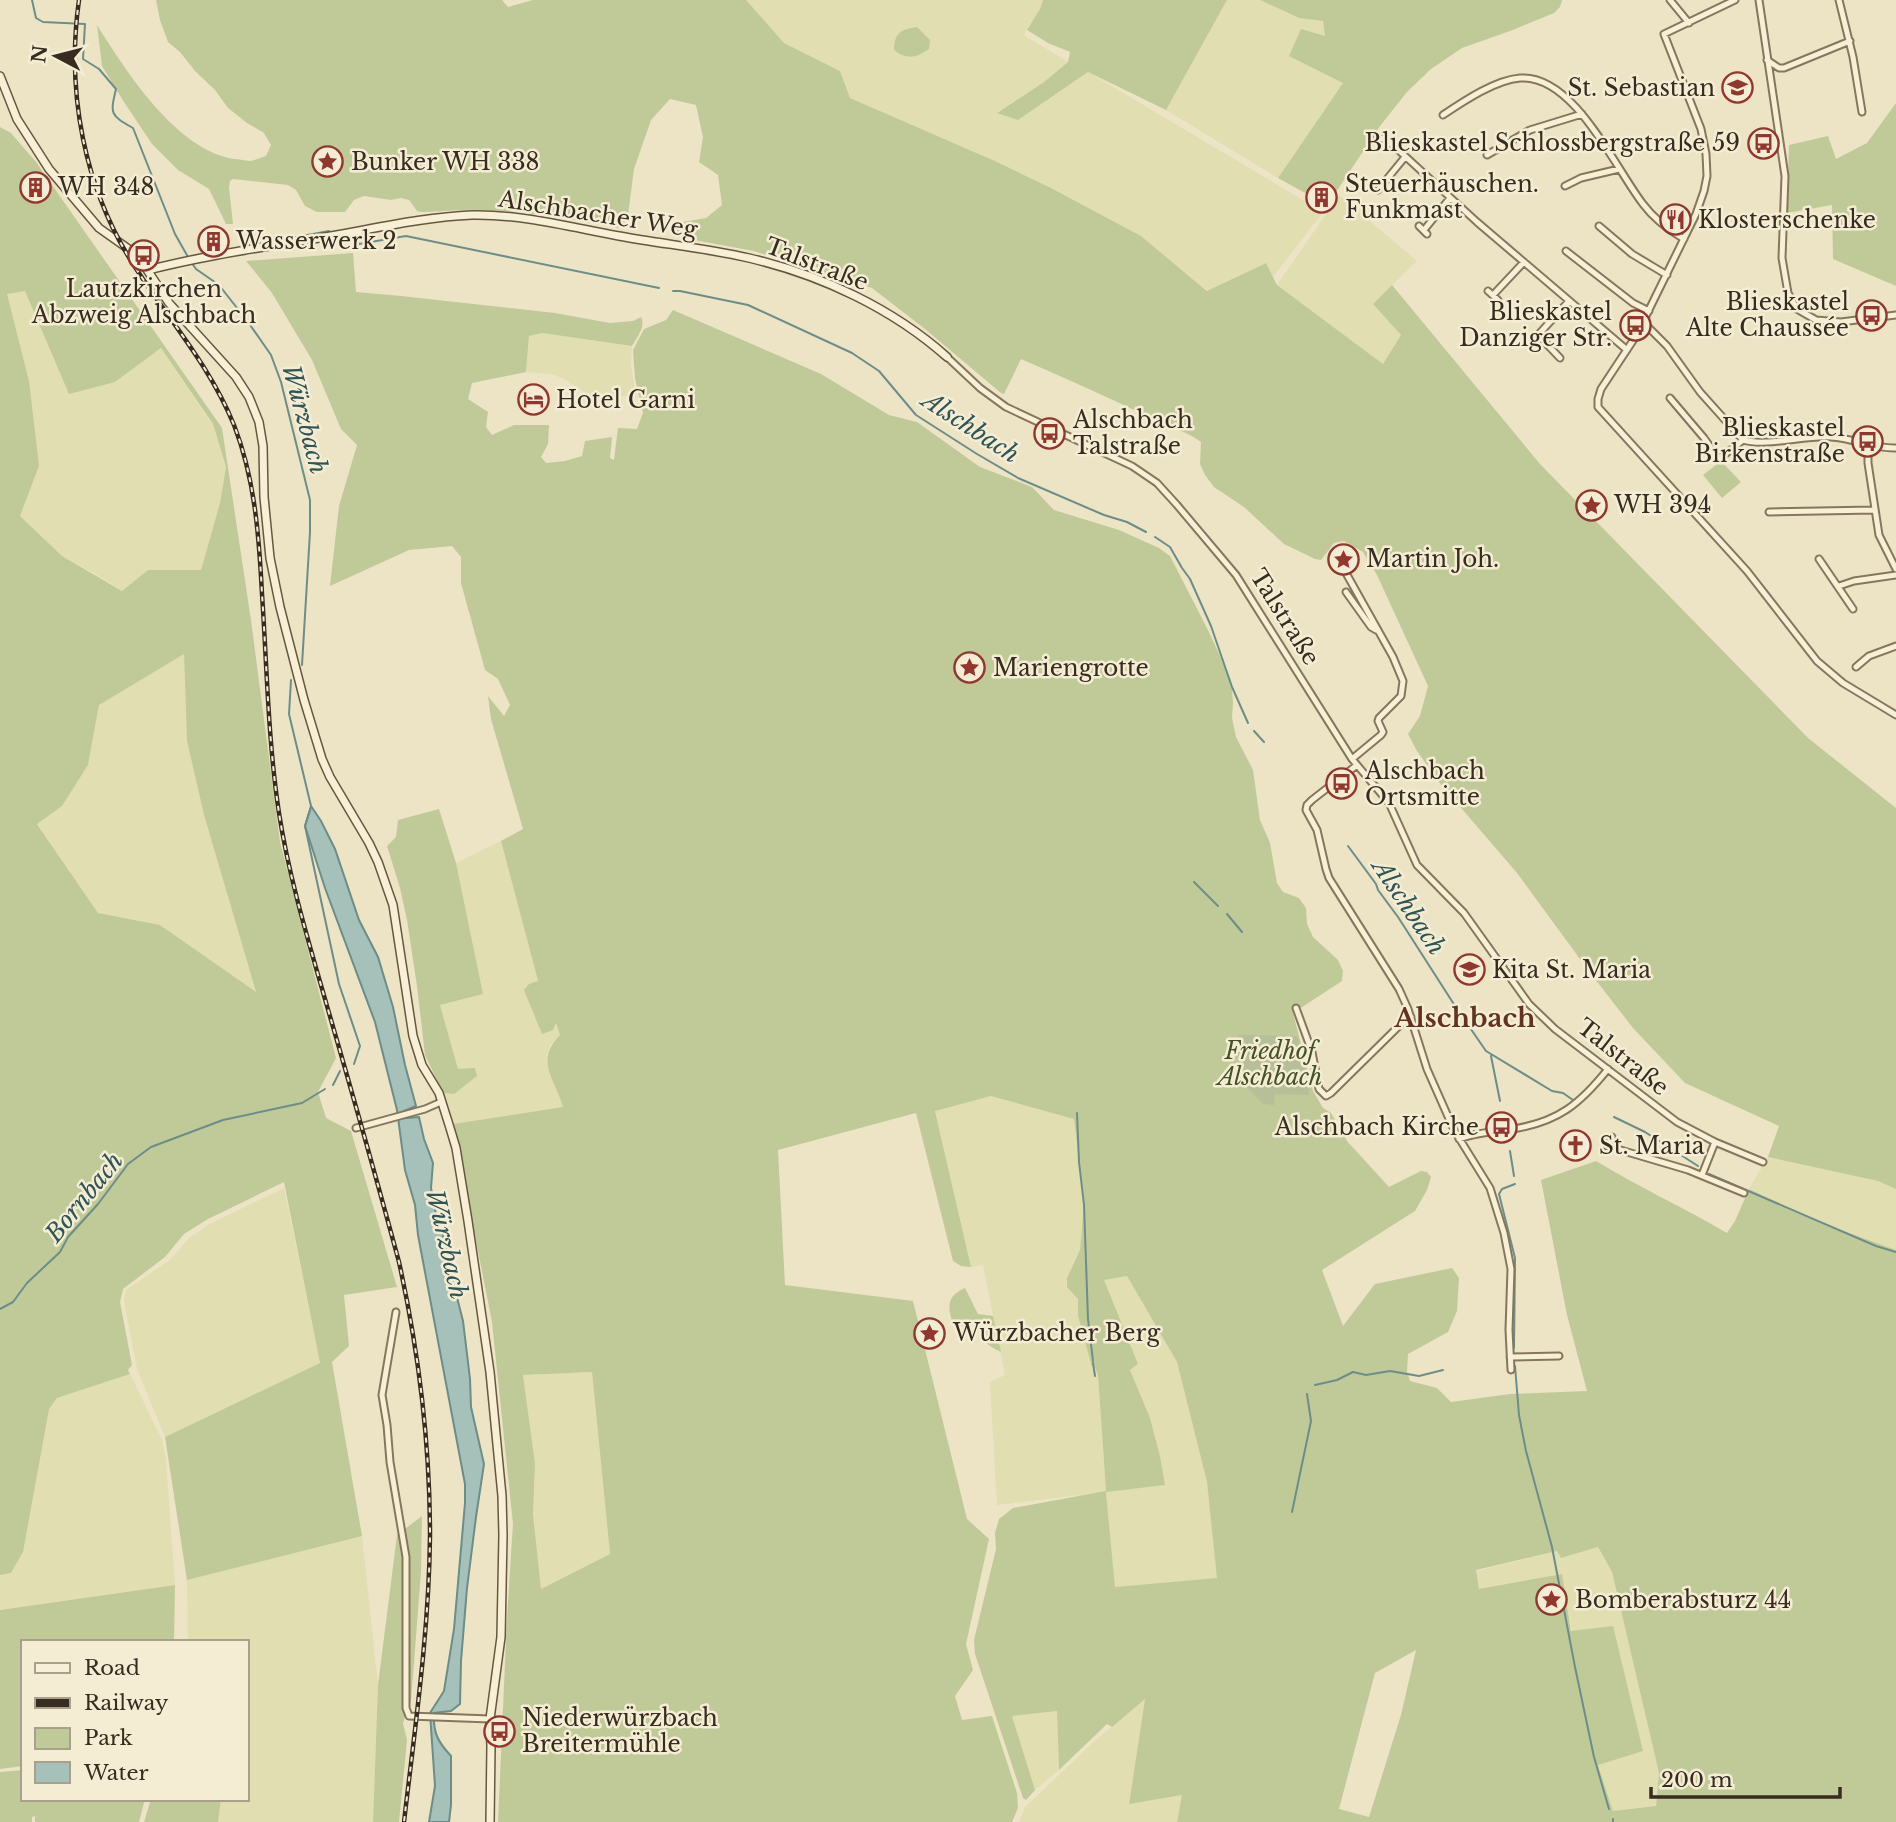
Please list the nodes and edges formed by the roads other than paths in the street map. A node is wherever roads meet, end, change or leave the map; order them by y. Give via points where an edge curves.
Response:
1 (1670, 0) edge
2 (1735, 0) edge
3 (1759, 0) edge
4 (1839, 0) edge
5 (1689, 23) junction
6 (1850, 41) junction
7 (1767, 60) junction
8 (0, 76) edge
9 (1862, 112) dead end
10 (1582, 114) junction
11 (1443, 115) dead end
12 (1377, 138) dead end
13 (1486, 155) dead end
14 (1405, 157) junction
15 (1619, 169) junction
16 (1565, 186) dead end
17 (1378, 190) dead end
18 (1450, 198) junction
19 (1599, 226) dead end
20 (1424, 230) dead end
21 (1684, 239) junction
22 (711, 251) joint
23 (1566, 251) dead end
24 (1524, 262) junction
25 (148, 270) junction
26 (1667, 275) junction
27 (1498, 300) dead end
28 (1569, 301) junction
29 (1649, 310) junction
30 (1896, 315) edge
31 (1643, 322) junction
32 (1627, 350) junction
33 (947, 357) joint
34 (1560, 358) dead end
35 (1670, 398) dead end
36 (1743, 440) junction
37 (1868, 445) junction
38 (1896, 448) edge
39 (1874, 510) junction
40 (1769, 512) dead end
41 (1337, 558) dead end
42 (1819, 559) dead end
43 (1896, 572) edge
44 (1839, 586) junction
45 (1346, 592) dead end
46 (1853, 610) dead end
47 (1378, 631) junction
48 (1896, 646) edge
49 (1856, 667) dead end
50 (1896, 715) edge
51 (1352, 759) junction
52 (1357, 765) junction
53 (1296, 1008) dead end
54 (1411, 1017) junction
55 (1608, 1069) junction
56 (441, 1102) junction
57 (356, 1128) dead end
58 (1612, 1137) dead end
59 (1459, 1139) junction
60 (1715, 1142) junction
61 (1763, 1162) dead end
62 (1702, 1175) junction
63 (1744, 1193) dead end
64 (396, 1312) dead end
65 (1559, 1356) dead end
66 (1510, 1357) junction
67 (1511, 1370) dead end
68 (490, 1719) junction
69 (490, 1822) edge

1 - 5 street
2 - 5 street
3 - 7 street
4 - 6 street
5 - 21 street via 1664,34 1706,154 1704,191
6 - 7 street via 1784,68
6 - 9 street
7 - 30 street via 1785,176 1782,258 1788,293 1797,309 1816,320
8 - 25 main road via 22,128 62,186 99,228
10 - 11 street via 1541,80 1524,78 1492,87
10 - 13 street via 1530,130
10 - 15 street
12 - 14 street via 1385,139
14 - 17 street
14 - 18 street
15 - 16 street
15 - 21 street via 1644,207
18 - 20 street
18 - 24 street
19 - 26 street
21 - 26 street
22 - 25 main road, Alschbacher Weg via 519,218 470,215
22 - 33 main road, Talstraße via 769,263 839,289 902,321
23 - 29 street via 1633,303
24 - 27 street via 1491,293
24 - 28 street
25 - 56 main road via 169,303 236,377 255,410 262,436 270,558 283,620 323,759 369,844 393,905 413,1036
26 - 29 street
28 - 32 street
28 - 34 street via 1538,335
29 - 31 street
31 - 32 street
31 - 36 street
32 - 50 street via 1599,395 1601,412 1748,571 1817,661
33 - 51 street, Talstraße via 1006,407 1132,466 1157,483 1236,576
35 - 36 street via 1719,459
36 - 37 street via 1830,437
37 - 38 street
37 - 39 street
39 - 40 street
39 - 43 street via 1879,535
41 - 47 street
42 - 44 street
43 - 44 street
44 - 46 street
45 - 47 street
47 - 51 street via 1400,671 1403,688 1394,705 1379,718 1381,735
48 - 49 street via 1869,656
51 - 52 street, Talstraße
52 - 54 street via 1312,800 1306,810 1317,830 1329,878 1393,978
52 - 55 street, Talstraße via 1389,803 1417,865 1464,913 1529,1004
53 - 54 street via 1319,1089 1326,1096
54 - 59 street via 1427,1069
55 - 59 street via 1578,1102 1552,1118
55 - 60 street, Talstraße via 1677,1122
56 - 57 street
56 - 68 main road via 456,1148 468,1221 500,1470 501,1637
58 - 62 street via 1607,1146
59 - 66 street via 1490,1188 1504,1233 1510,1269
60 - 61 street, Talstraße
60 - 62 street
62 - 63 street
64 - 68 street via 382,1395 406,1557 406,1708 409,1716
65 - 66 street
66 - 67 street
68 - 69 main road

